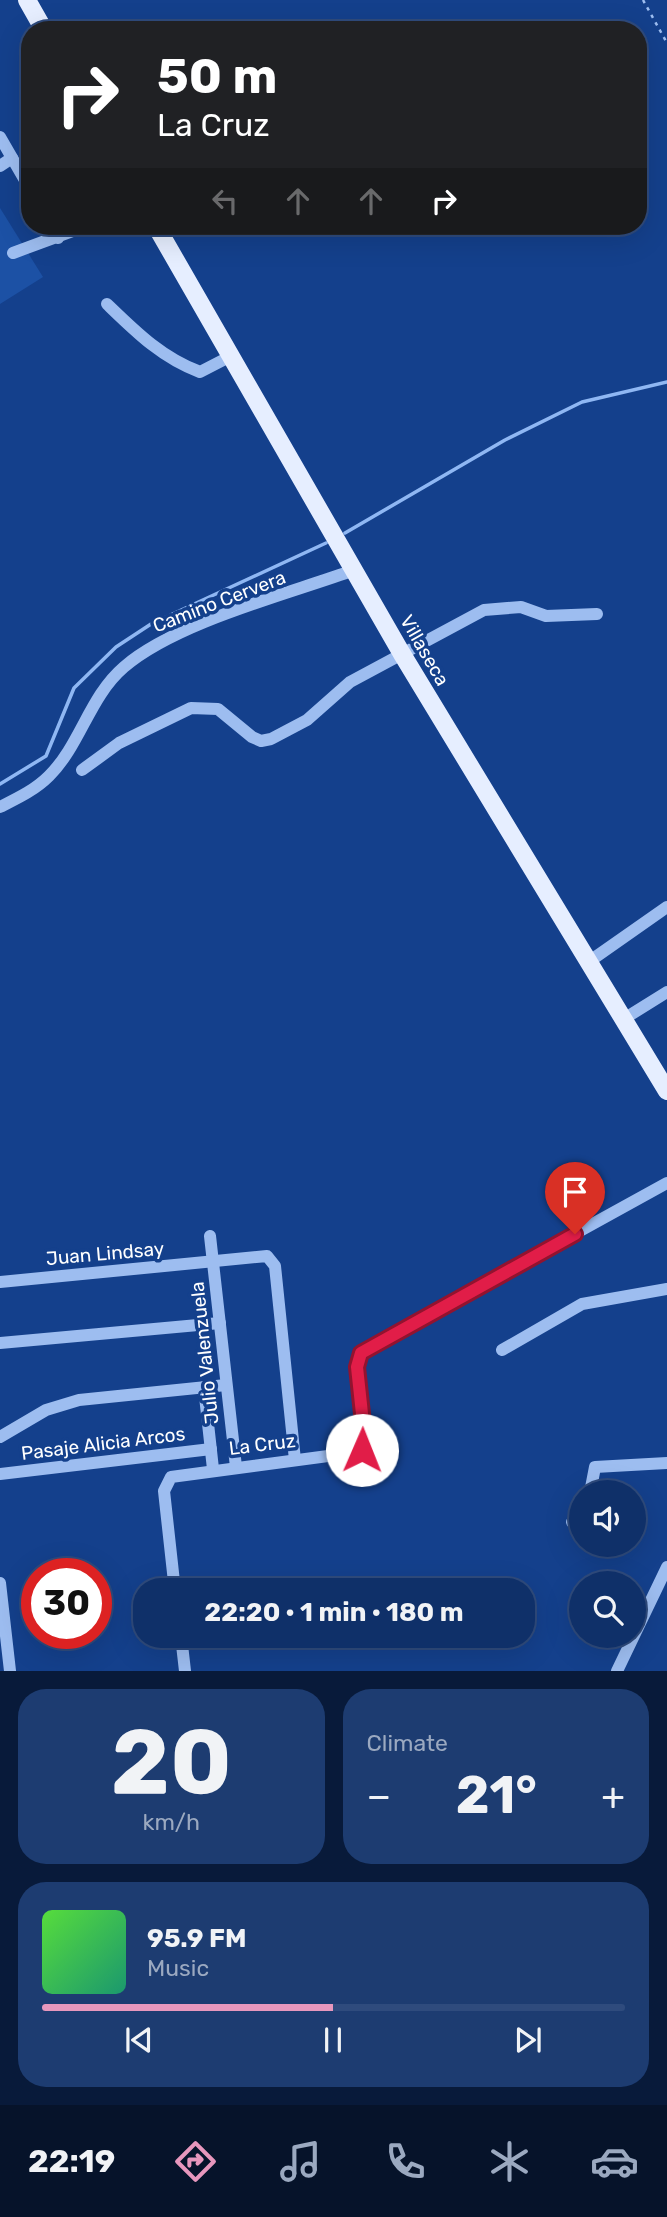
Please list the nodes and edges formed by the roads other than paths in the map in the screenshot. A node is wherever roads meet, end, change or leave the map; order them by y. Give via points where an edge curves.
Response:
1 (27, 0) edge
2 (39, 21) edge
3 (0, 137) edge
4 (12, 158) junction
5 (0, 166) edge
6 (21, 174) edge
7 (56, 235) edge
8 (65, 235) edge
9 (161, 235) edge
10 (58, 238) junction
11 (13, 253) dead end
12 (107, 304) dead end
13 (231, 356) junction
14 (354, 570) junction
15 (597, 614) dead end
16 (402, 654) junction
17 (82, 770) dead end
18 (0, 807) edge
19 (667, 907) edge
20 (587, 963) junction
21 (667, 992) edge
22 (622, 1020) junction
23 (667, 1091) edge
24 (667, 1184) edge
25 (210, 1236) dead end
26 (213, 1263) junction
27 (0, 1282) edge
28 (667, 1289) edge
29 (220, 1323) junction
30 (0, 1343) edge
31 (502, 1350) dead end
32 (226, 1385) junction
33 (204, 1387) junction
34 (0, 1437) edge
35 (211, 1449) junction
36 (295, 1460) junction
37 (667, 1463) edge
38 (236, 1467) junction
39 (213, 1469) junction
40 (0, 1474) edge
41 (593, 1480) edge
42 (667, 1567) edge
43 (174, 1578) edge
44 (0, 1584) edge
45 (182, 1648) edge
46 (10, 1671) edge
47 (185, 1671) edge
48 (617, 1671) edge

1 - 2 main road
3 - 4 street
4 - 5 street
4 - 6 street
7 - 10 street
8 - 10 street
9 - 13 main road, Villaseca
10 - 11 street
12 - 13 street via 150,346 184,366 200,372
13 - 14 main road, Villaseca
14 - 16 main road, Villaseca
14 - 18 street, Camino Cervera via 193,628 135,658 98,696 48,777
15 - 16 street via 546,616 522,607 484,610
16 - 17 street via 350,682 306,720 271,739 252,737 218,709 191,708 119,743
16 - 20 main road, Villaseca
19 - 20 street
20 - 22 main road, Villaseca
21 - 22 street
22 - 23 main road, Villaseca
24 - 36 street, La Cruz via 364,1350 357,1367 364,1446 354,1453
25 - 26 street, Julio Valenzuela
26 - 27 street, Juan Lindsay
26 - 29 street, Julio Valenzuela
26 - 36 street, Juan Lindsay via 267,1255 274,1263
28 - 31 street via 582,1304
29 - 30 street
29 - 32 street, Julio Valenzuela
32 - 33 street
32 - 38 street, Julio Valenzuela
33 - 34 street via 79,1400 46,1410
33 - 35 street, Julio Valenzuela
35 - 39 street, Julio Valenzuela
35 - 40 street, Pasaje Alicia Arcos
36 - 38 street, La Cruz
37 - 41 street via 596,1467
38 - 39 street, La Cruz
39 - 43 street, La Cruz via 174,1475 164,1487
42 - 48 street
44 - 46 street
45 - 47 street

